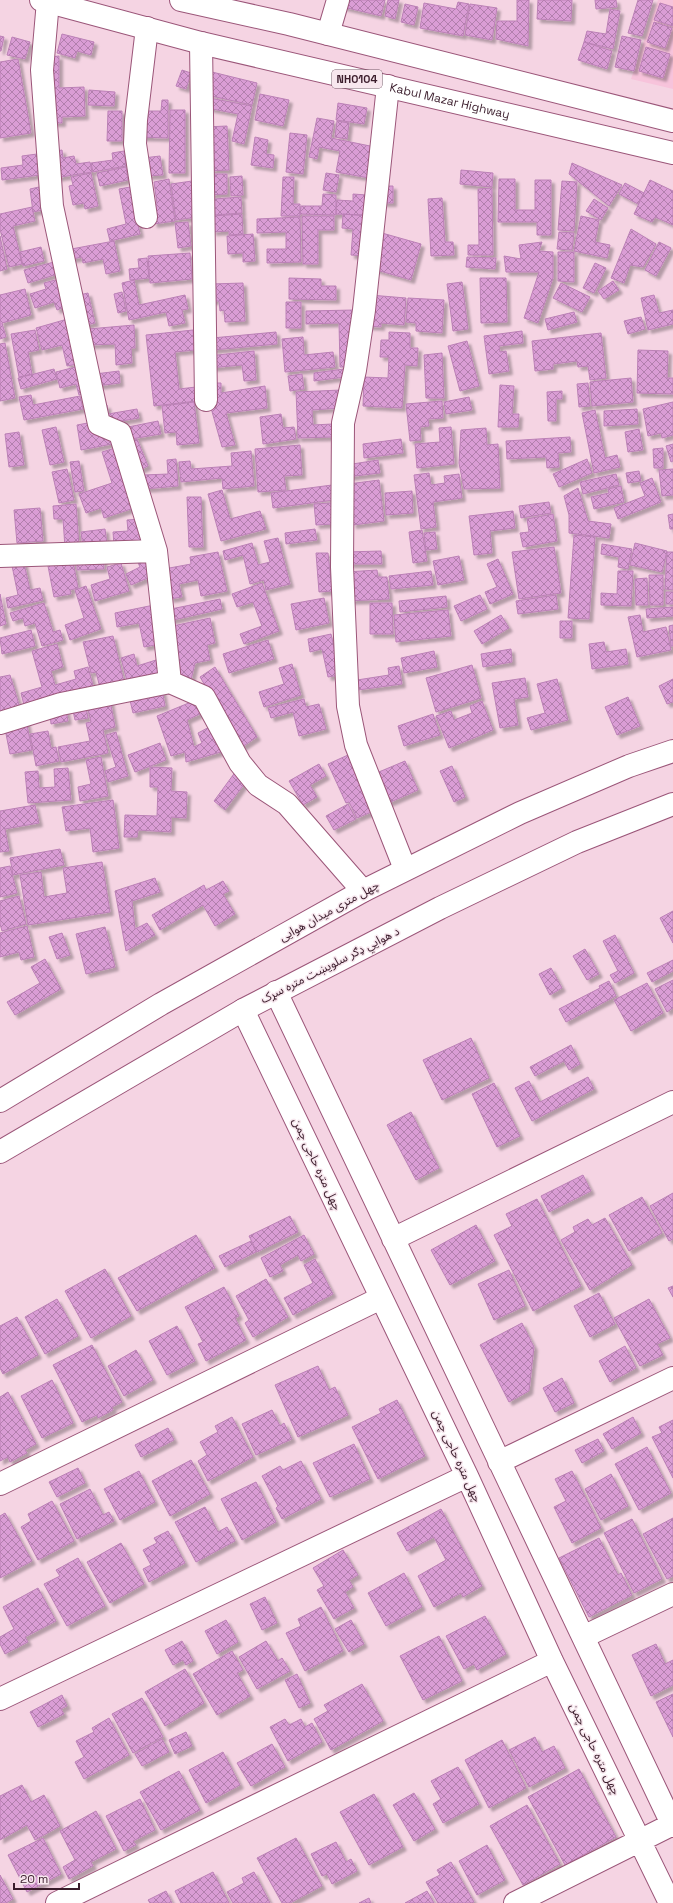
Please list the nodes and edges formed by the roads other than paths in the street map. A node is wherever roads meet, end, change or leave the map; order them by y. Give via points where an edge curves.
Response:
1 (181, 0) edge
2 (338, 0) edge
3 (45, 1) edge
4 (146, 28) junction
5 (328, 34) junction
6 (202, 43) junction
7 (388, 86) junction
8 (673, 121) edge
9 (673, 153) edge
10 (146, 218) dead end
11 (206, 400) dead end
12 (156, 551) junction
13 (0, 556) edge
14 (170, 682) junction
15 (0, 723) edge
16 (673, 751) edge
17 (673, 804) edge
18 (405, 870) junction
19 (363, 891) junction
20 (276, 992) junction
21 (243, 1010) junction
22 (0, 1101) edge
23 (673, 1102) edge
24 (0, 1152) edge
25 (393, 1239) junction
26 (381, 1298) junction
27 (673, 1378) edge
28 (500, 1462) junction
29 (466, 1476) junction
30 (0, 1484) edge
31 (673, 1594) edge
32 (582, 1636) junction
33 (552, 1661) junction
34 (0, 1699) edge
35 (673, 1825) edge
36 (640, 1840) junction
37 (57, 1903) edge
38 (515, 1903) edge
39 (670, 1903) edge

1 - 5 main road
2 - 5 main road
3 - 4 main road, Kabul Mazar Highway / NH0104
3 - 12 main road via 42,70 52,206 99,424 120,433
4 - 6 main road, Kabul Mazar Highway / NH0104
4 - 10 main road via 135,144
5 - 8 main road
6 - 7 main road, Kabul Mazar Highway / NH0104
6 - 11 main road
7 - 9 main road, Kabul Mazar Highway / NH0104
7 - 18 main road via 364,310 355,370 343,423 342,567 348,706 356,745
12 - 13 main road
12 - 14 main road
14 - 15 main road via 61,704
14 - 19 main road via 204,697 240,763 258,786 287,804
16 - 18 main road, چهل متری میدان هوایی via 629,766 520,813
17 - 20 main road, د هوايي ډګر سلویښت متره سړک via 570,846 440,908
18 - 19 main road, چهل متری میدان هوایی
19 - 22 main road, چهل متری میدان هوایی via 161,1004
20 - 21 main road, د هوايي ډګر سلویښت متره سړک
20 - 25 main road
21 - 24 main road, د هوايي ډګر سلویښت متره سړک
21 - 26 main road, چهل متره حاجی چمن
23 - 25 main road
25 - 28 main road
26 - 29 main road, چهل متره حاجی چمن
26 - 30 main road
27 - 28 main road
28 - 32 main road
29 - 33 main road, چهل متره حاجی چمن
29 - 34 main road
31 - 32 main road
32 - 35 main road
33 - 36 main road, چهل متره حاجی چمن
33 - 37 main road
35 - 36 main road
36 - 38 main road
36 - 39 main road, چهل متره حاجی چمن

